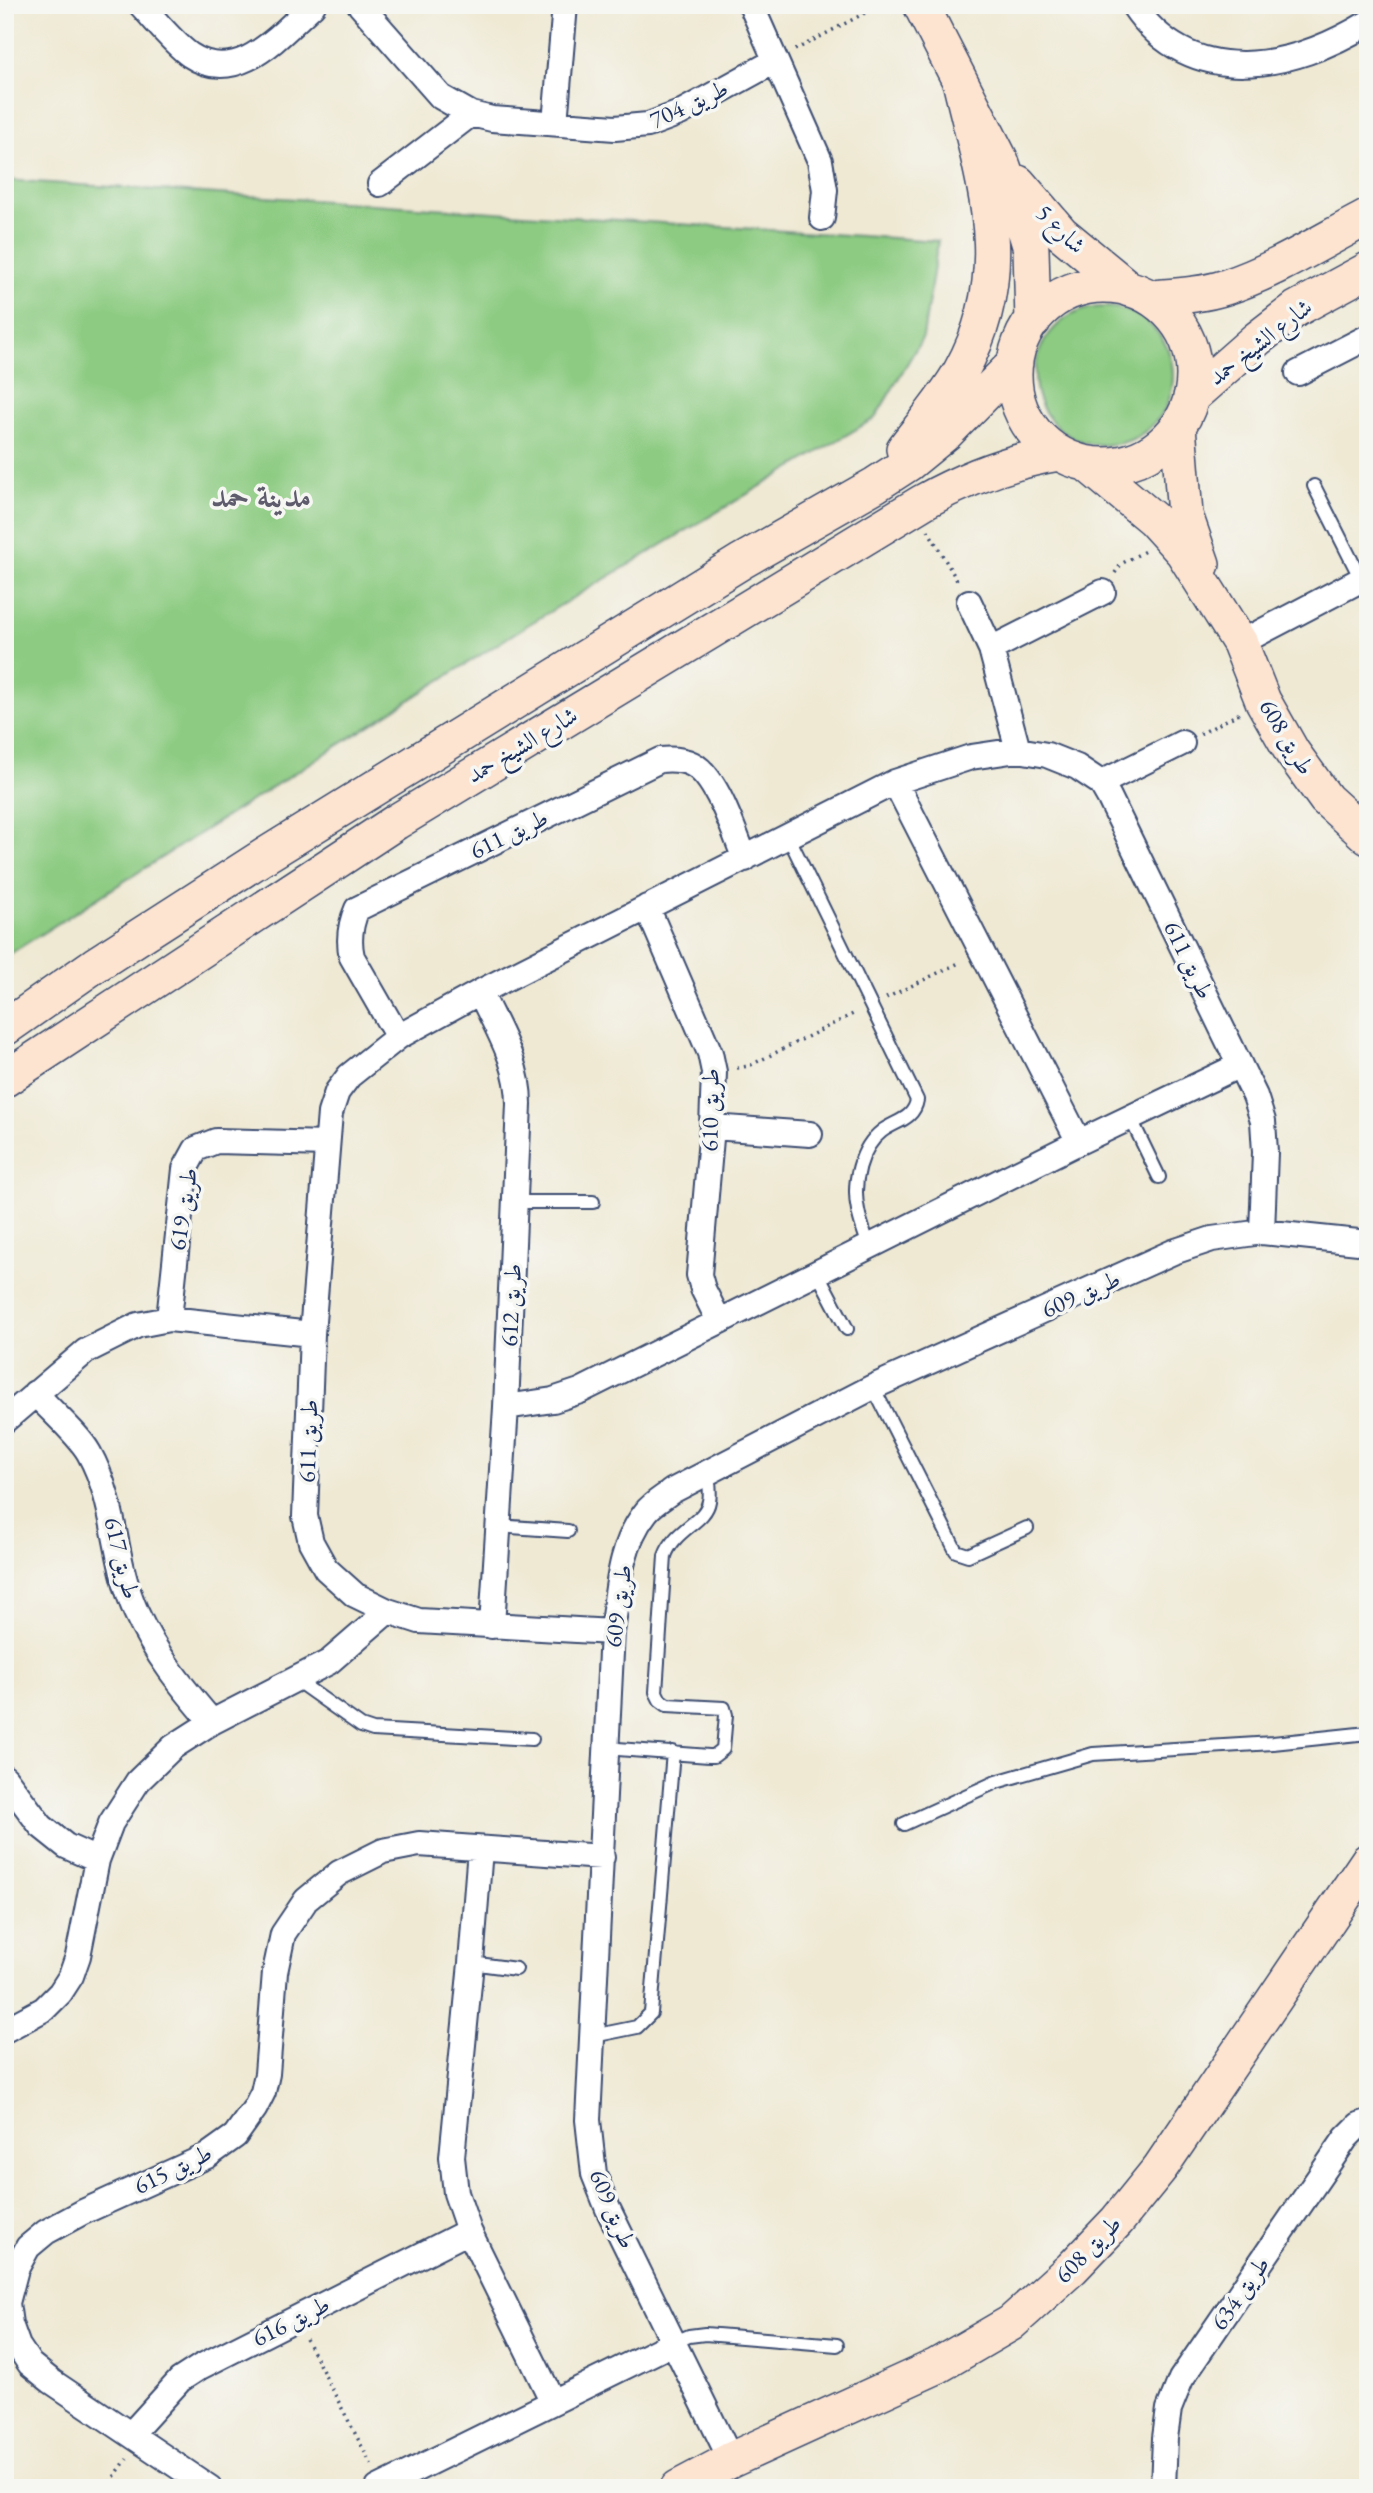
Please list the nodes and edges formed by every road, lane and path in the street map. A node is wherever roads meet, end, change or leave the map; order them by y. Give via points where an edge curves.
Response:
1 (313, 5) edge
2 (360, 5) edge
3 (565, 5) edge
4 (751, 5) edge
5 (880, 5) edge
6 (921, 5) edge
7 (1133, 5) edge
8 (142, 6) edge
9 (1368, 23) edge
10 (775, 61) junction
11 (961, 85) junction
12 (471, 114) junction
13 (555, 123) junction
14 (1001, 161) junction
15 (380, 184) dead end
16 (1368, 217) edge
17 (822, 218) dead end
18 (1368, 270) edge
19 (1140, 293) junction
20 (1032, 321) junction
21 (1368, 337) edge
22 (1015, 363) junction
23 (1298, 373) dead end
24 (1185, 412) junction
25 (1073, 458) junction
26 (875, 485) junction
27 (1314, 486) dead end
28 (915, 507) junction
29 (1169, 537) junction
30 (1364, 578) edge
31 (1102, 592) joint
32 (969, 602) joint
33 (1234, 632) junction
34 (991, 649) junction
35 (1263, 701) junction
36 (1182, 743) joint
37 (1018, 750) junction
38 (895, 782) junction
39 (1101, 783) junction
40 (788, 836) junction
41 (1368, 837) edge
42 (745, 859) junction
43 (647, 907) junction
44 (981, 952) junction
45 (480, 992) junction
46 (870, 1006) junction
47 (5, 1028) edge
48 (398, 1037) junction
49 (1240, 1065) junction
50 (714, 1072) junction
51 (5, 1079) edge
52 (1130, 1117) junction
53 (712, 1127) junction
54 (810, 1134) dead end
55 (1079, 1142) junction
56 (327, 1144) junction
57 (1159, 1177) dead end
58 (515, 1202) junction
59 (593, 1202) dead end
60 (1262, 1232) junction
61 (1368, 1242) edge
62 (869, 1246) junction
63 (817, 1272) junction
64 (169, 1318) junction
65 (719, 1321) junction
66 (847, 1329) dead end
67 (312, 1334) junction
68 (873, 1387) junction
69 (35, 1393) junction
70 (506, 1407) junction
71 (7, 1416) edge
72 (708, 1474) junction
73 (499, 1526) junction
74 (1027, 1528) dead end
75 (568, 1531) dead end
76 (388, 1611) junction
77 (492, 1626) junction
78 (612, 1632) junction
79 (296, 1680) junction
80 (212, 1722) junction
81 (1368, 1733) edge
82 (532, 1739) dead end
83 (606, 1748) junction
84 (673, 1752) junction
85 (5, 1778) edge
86 (904, 1824) dead end
87 (480, 1849) junction
88 (602, 1857) junction
89 (97, 1860) junction
90 (1368, 1861) edge
91 (471, 1963) junction
92 (516, 1969) dead end
93 (5, 2030) edge
94 (593, 2036) junction
95 (1368, 2122) edge
96 (469, 2231) junction
97 (296, 2319) junction
98 (676, 2342) junction
99 (836, 2345) dead end
100 (553, 2402) junction
101 (136, 2437) junction
102 (731, 2460) junction
103 (380, 2487) edge
104 (106, 2488) edge
105 (210, 2488) edge
106 (678, 2488) edge
107 (1163, 2488) edge

1 - 8 street via 255,56 229,65 214,65 188,54
2 - 12 street, طريق 704 via 441,97
3 - 13 street
4 - 10 street
5 - 10 path
6 - 11 main road, شارع 5
7 - 9 street via 1160,35 1185,52 1228,64 1285,59
10 - 13 street, طريق 704 via 680,113 648,125 615,128
10 - 17 street via 820,161 825,190
11 - 14 main road, شارع 5
11 - 26 main road via 992,228 987,302 961,371
12 - 13 street, طريق 704
12 - 15 street
14 - 19 main road, شارع 5 via 1061,233
14 - 20 main road, شارع 5 via 1031,249
16 - 19 main road, شارع الشيخ حمد via 1225,288 1196,294
18 - 24 main road, شارع الشيخ حمد via 1296,309 1257,339
19 - 20 main road via 1113,285 1081,288 1052,302
19 - 24 main road via 1175,320 1187,341 1193,365
20 - 22 main road
21 - 23 street
22 - 25 main road via 1015,380 1032,429
22 - 26 main road, شارع الشيخ حمد via 947,432
24 - 25 main road via 1169,438 1146,455 1118,464
24 - 33 main road, طريق 608 via 1185,515
25 - 28 main road, شارع الشيخ حمد via 1022,459 958,482
25 - 29 main road, طريق 608 via 1153,519
26 - 47 main road, شارع الشيخ حمد via 731,568 266,855
27 - 30 lane
28 - 32 path
28 - 51 main road, شارع الشيخ حمد via 396,822
29 - 31 path via 1121,564
29 - 33 main road, طريق 608 via 1183,551
30 - 33 street
31 - 34 street
32 - 34 street
33 - 35 main road, طريق 608
34 - 37 street
35 - 36 path
35 - 41 main road, طريق 608 via 1326,799
36 - 39 street
37 - 38 street, طريق 611 via 971,757
37 - 39 street, طريق 611 via 1048,755
38 - 40 street, طريق 611
38 - 44 street
39 - 49 street, طريق 611
40 - 42 street, طريق 611
40 - 46 lane
42 - 43 street, طريق 611
42 - 48 street, طريق 611 via 709,778 693,764 660,760 357,909 350,933 352,957
43 - 45 street, طريق 611
43 - 50 street, طريق 610
44 - 46 path
44 - 55 street
45 - 48 street, طريق 611
45 - 58 street, طريق 612 via 519,1083
46 - 50 path via 749,1066
46 - 62 lane via 917,1100 911,1115 868,1145 860,1163 857,1207
48 - 56 street, طريق 611 via 337,1091
49 - 52 street
49 - 60 street, طريق 611 via 1263,1121
50 - 53 street, طريق 610
52 - 55 street
52 - 57 lane
53 - 54 street
53 - 65 street, طريق 610 via 699,1275
55 - 62 street
56 - 64 street, طريق 619 via 216,1141 195,1149 185,1169
56 - 67 street, طريق 611
58 - 59 lane
58 - 70 street, طريق 612
60 - 61 street, طريق 609
60 - 68 street, طريق 609 via 1212,1239 1173,1252
62 - 63 street
63 - 65 street
63 - 66 lane
64 - 67 street
64 - 69 street via 138,1325 86,1351
65 - 70 street via 580,1391
67 - 76 street, طريق 611 via 304,1516 311,1542 326,1569 355,1595
68 - 72 street, طريق 609
68 - 74 lane via 956,1551 968,1555
69 - 71 street
69 - 80 street, طريق 617 via 88,1451 104,1486 135,1610 156,1651
70 - 73 street, طريق 612
72 - 78 street, طريق 609 via 672,1491 647,1510 630,1536
72 - 84 lane via 707,1509 673,1538 665,1556 656,1692 667,1705 724,1709 724,1743 714,1756
73 - 75 lane
73 - 77 street, طريق 612
76 - 77 street, طريق 611 via 419,1621
76 - 79 street via 329,1662
77 - 78 street, طريق 611
78 - 83 street, طريق 609
79 - 80 street
79 - 82 lane via 373,1730
80 - 89 street via 173,1747 138,1781 111,1823
81 - 86 lane via 1093,1754 996,1782
83 - 84 lane
83 - 88 street, طريق 609
84 - 94 lane via 653,2004 637,2027
85 - 89 street via 41,1826 66,1846
87 - 88 street, طريق 615
87 - 91 street
87 - 101 street, طريق 615 via 419,1844 383,1851 340,1873 306,1899 283,1934 263,2092 235,2136 207,2156 83,2212 28,2247 16,2269 7,2303 18,2346 30,2364 51,2381
88 - 94 street, طريق 609
89 - 93 street via 71,1976 44,2009
90 - 102 main road, طريق 608 via 1160,2168 1072,2268 1011,2322 937,2366
91 - 92 lane
91 - 96 street via 452,2157 456,2193
94 - 98 street, طريق 609 via 588,2120 594,2174
95 - 107 street, طريق 634 via 1346,2138 1181,2379 1165,2438
96 - 97 street, طريق 616
96 - 100 street
97 - 101 street, طريق 616 via 180,2380
97 - 103 path
98 - 99 lane via 705,2334
98 - 100 street
98 - 102 street, طريق 609
100 - 103 street
101 - 104 path
101 - 105 street, طريق 615
102 - 106 main road, طريق 608

